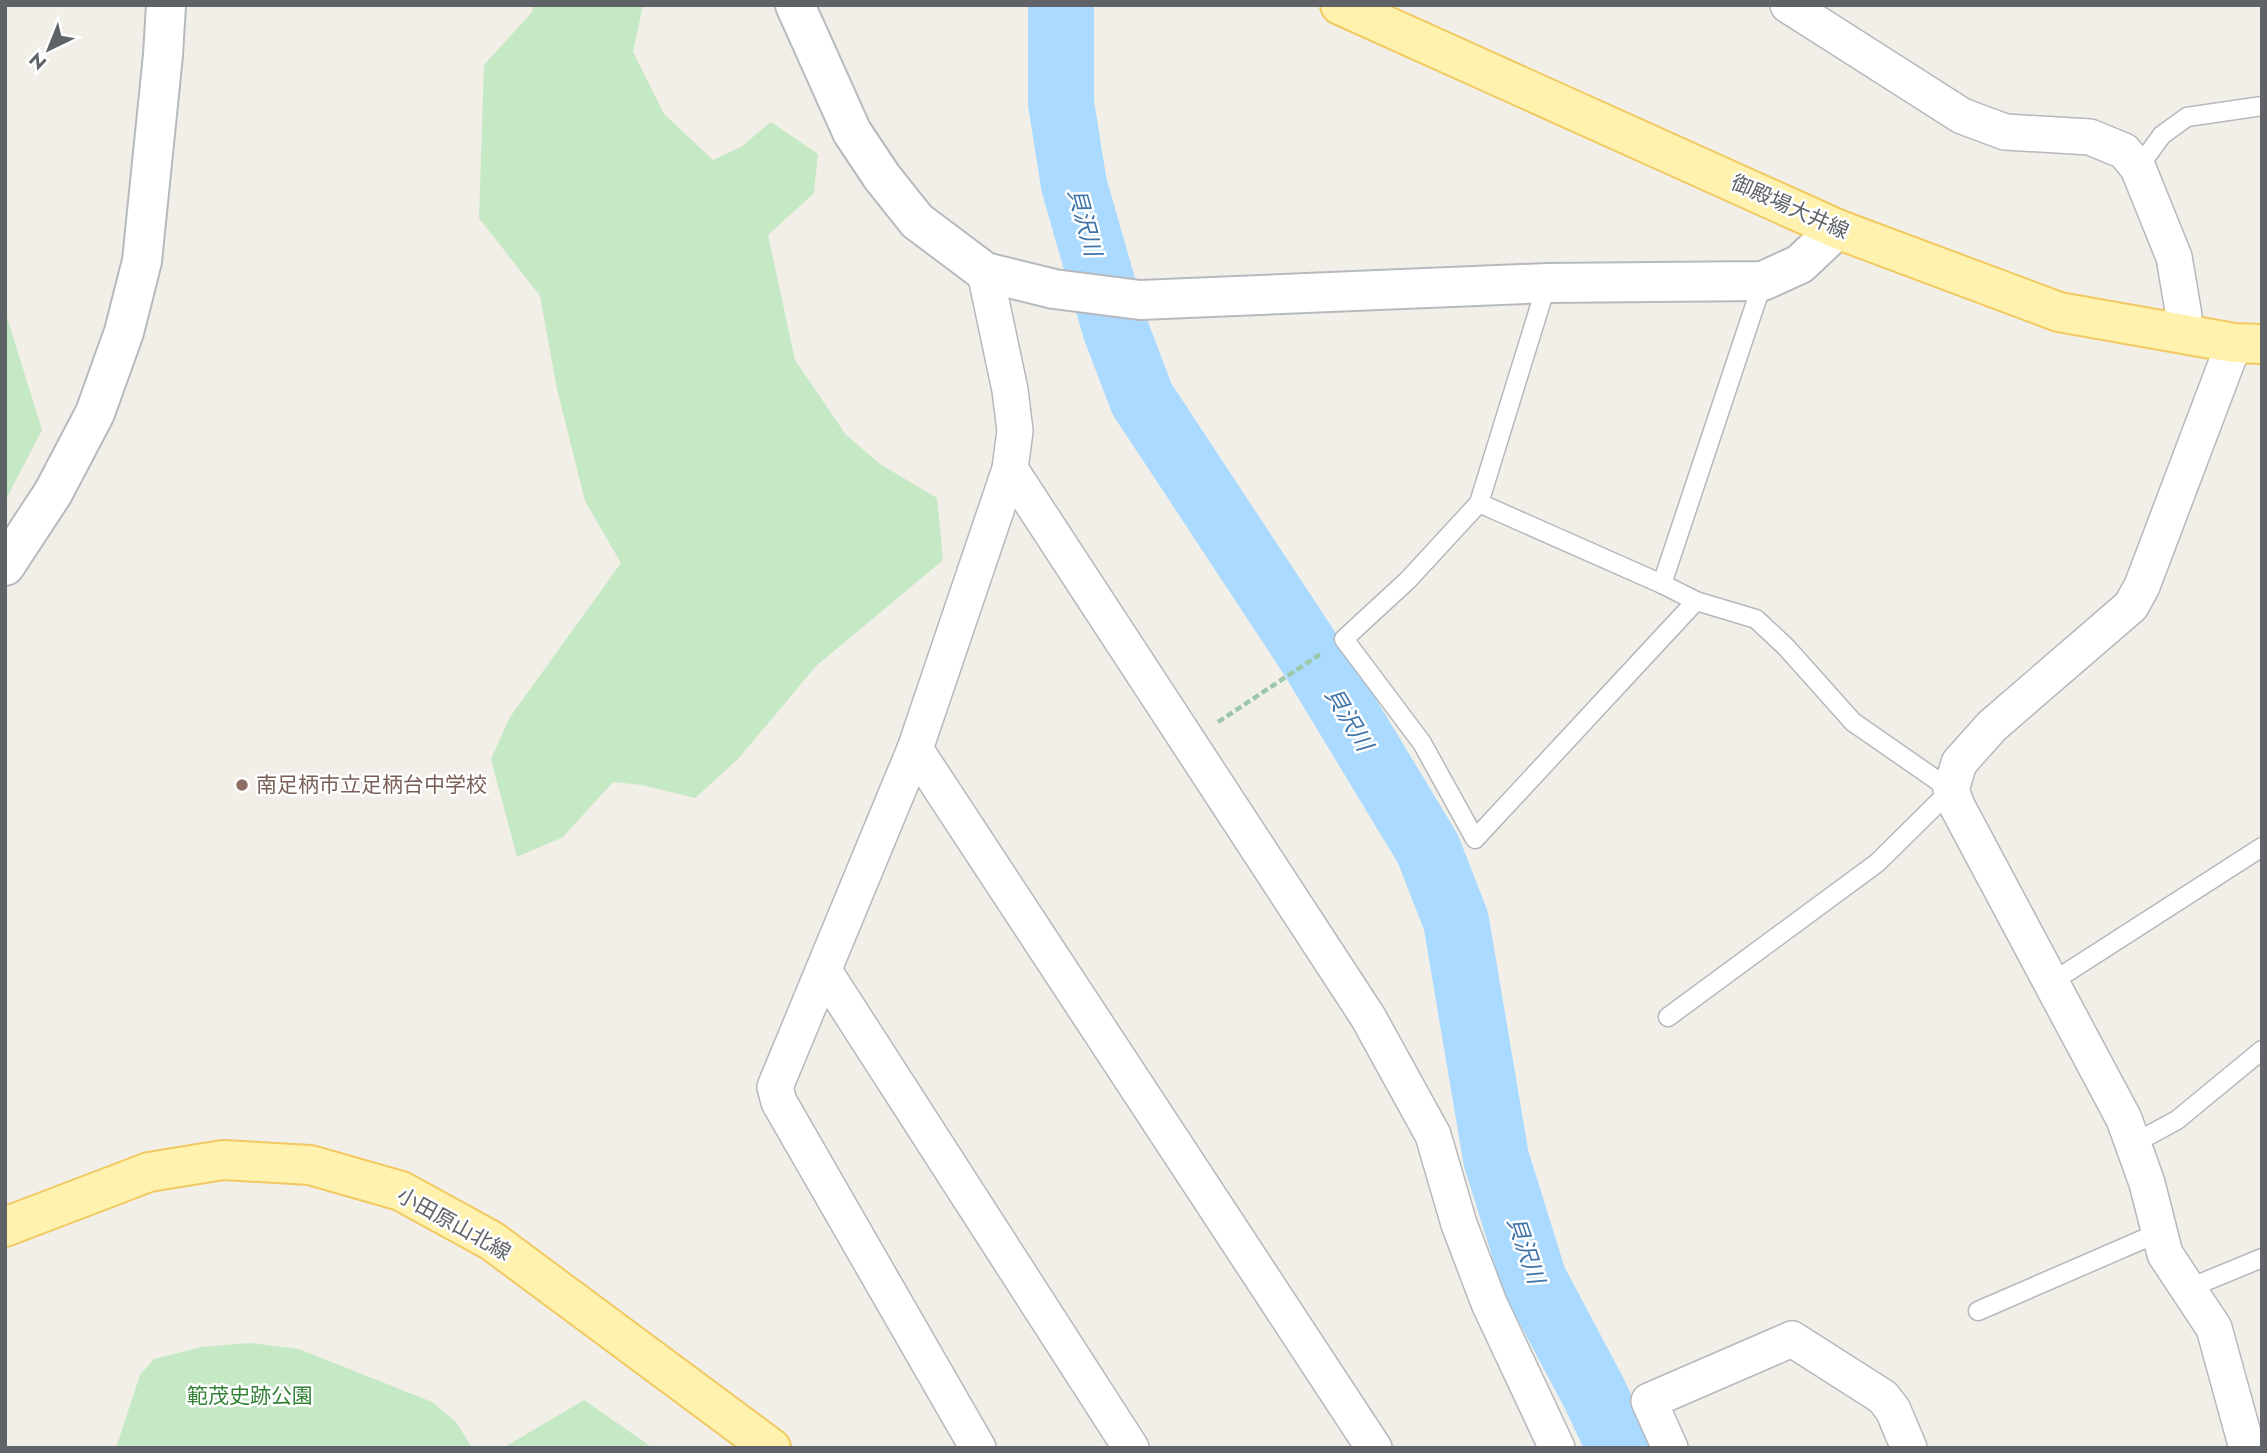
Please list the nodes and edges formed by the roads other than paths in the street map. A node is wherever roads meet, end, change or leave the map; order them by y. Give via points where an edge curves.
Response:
1 (166, 5) edge
2 (795, 5) edge
3 (1340, 5) edge
4 (1788, 5) edge
5 (2262, 106) edge
6 (2138, 168) junction
7 (1837, 229) junction
8 (985, 272) junction
9 (1763, 281) junction
10 (1547, 283) junction
11 (2183, 334) junction
12 (2248, 344) edge
13 (1010, 469) junction
14 (1479, 503) junction
15 (5, 566) edge
16 (1662, 584) junction
17 (1696, 601) junction
18 (915, 748) junction
19 (1951, 790) junction
20 (2262, 847) edge
21 (824, 971) junction
22 (2052, 982) junction
23 (1668, 1017) dead end
24 (2262, 1050) edge
25 (2133, 1144) junction
26 (5, 1227) edge
27 (2160, 1232) junction
28 (2262, 1258) edge
29 (2187, 1289) junction
30 (1978, 1311) dead end
31 (771, 1448) edge
32 (978, 1448) edge
33 (1131, 1448) edge
34 (1374, 1448) edge
35 (1557, 1448) edge
36 (1670, 1448) edge
37 (1909, 1448) edge
38 (2247, 1448) edge

1 - 15 street via 142,261 124,332 95,413 54,493
2 - 8 street via 852,132 882,177 917,221
3 - 7 main road, 御殿場大井線
4 - 6 street via 1962,116 2006,132 2090,137 2124,151
5 - 6 lane via 2187,117 2162,135
6 - 11 street via 2174,257
7 - 9 street via 1800,264
7 - 11 main road, 御殿場大井線 via 2059,312
8 - 10 street via 1054,289 1140,299
8 - 13 street via 1010,390 1015,431
9 - 10 street
9 - 16 lane
10 - 14 lane
11 - 12 main road, 御殿場大井線
12 - 19 street via 2131,606 1992,726 1959,763
13 - 18 street
13 - 35 street via 1368,1017 1433,1135 1489,1303
14 - 16 lane
14 - 17 lane via 1408,580 1344,639 1422,743 1475,839
16 - 17 lane
17 - 19 lane via 1756,619 1853,722
18 - 21 street
18 - 34 street
19 - 22 street
19 - 23 lane via 1877,863
20 - 22 lane
21 - 32 street via 775,1087 779,1102
21 - 33 street
22 - 25 street
24 - 25 lane via 2177,1120
25 - 27 street
26 - 31 main road, 小田原山北線 via 149,1172 223,1160 310,1165 401,1191 492,1241
27 - 29 street via 2165,1254
27 - 30 lane
28 - 29 lane
29 - 38 street via 2214,1328
36 - 37 street via 1648,1401 1792,1339 1883,1397 1894,1410

